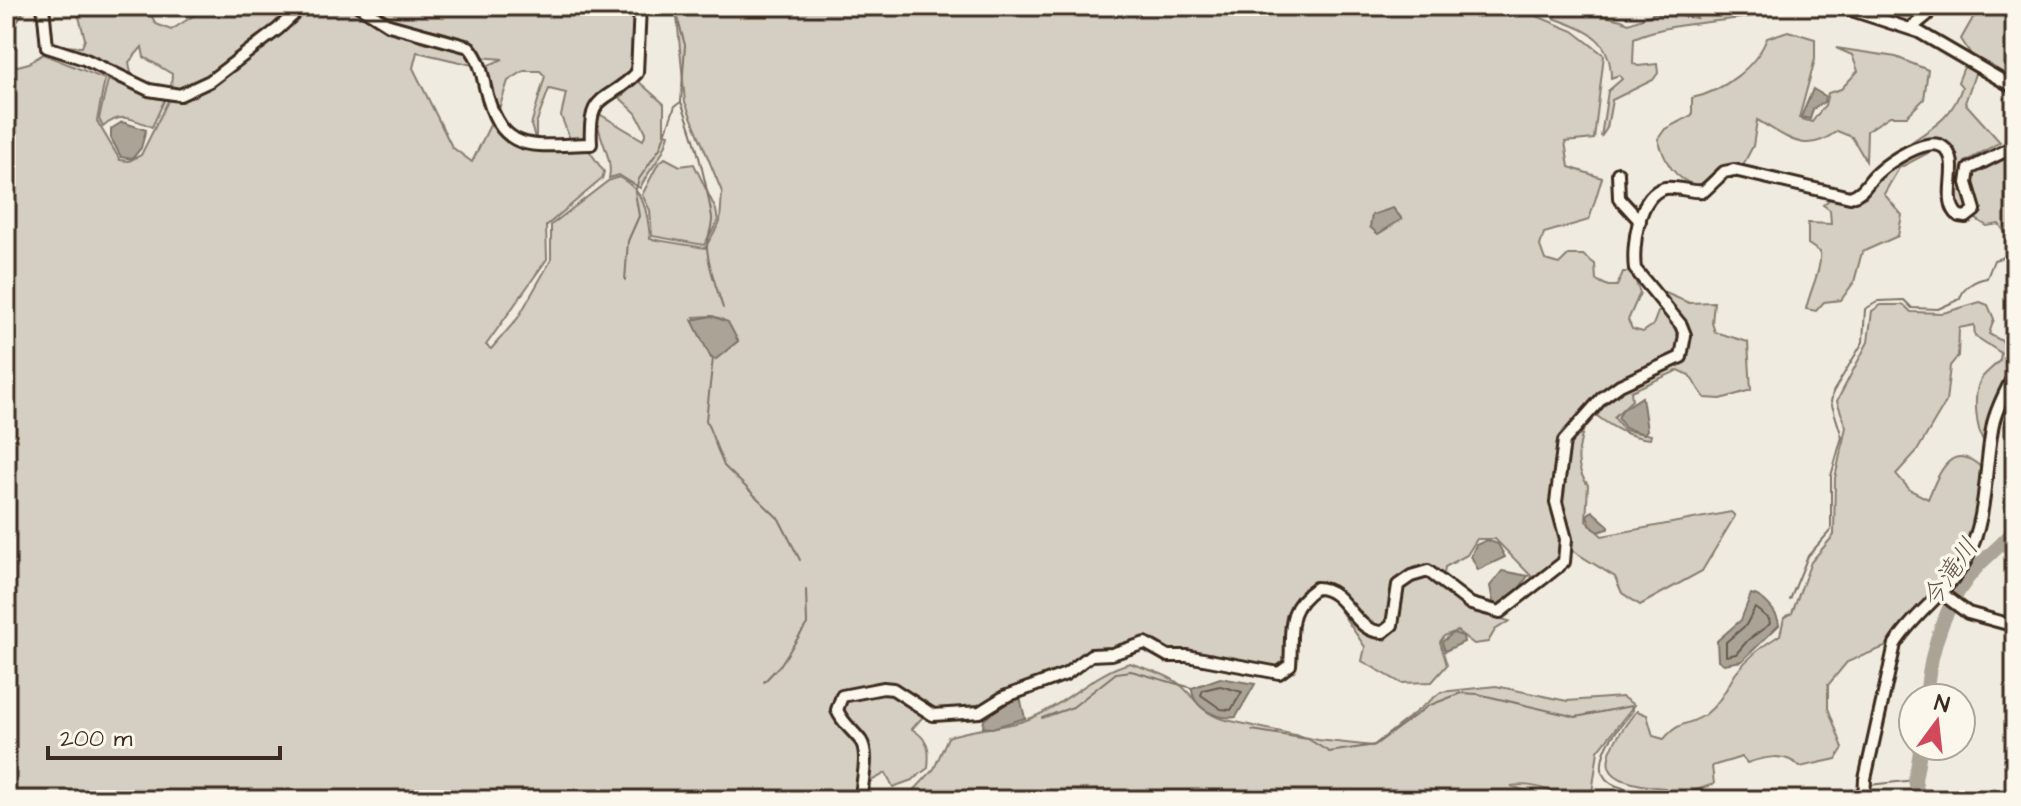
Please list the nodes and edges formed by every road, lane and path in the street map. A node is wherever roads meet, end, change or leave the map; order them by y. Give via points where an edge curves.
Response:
1 (43, 6) edge
2 (297, 6) edge
3 (359, 6) edge
4 (640, 6) edge
5 (1839, 6) edge
6 (1930, 6) edge
7 (1911, 28) junction
8 (2015, 88) edge
9 (2015, 146) edge
10 (1618, 173) dead end
11 (1640, 221) junction
12 (2015, 373) edge
13 (1944, 596) junction
14 (2015, 626) edge
15 (861, 800) edge
16 (1864, 800) edge

1 - 2 street via 47,47 149,90 180,95 221,72 286,22
3 - 4 street via 389,25 469,47 480,64 497,125 527,146 542,147 591,144 590,118 598,100 619,91 637,73
5 - 7 street
6 - 7 street
7 - 8 street
9 - 11 street via 1969,169 1967,183 1975,210 1966,217 1951,205 1949,154 1934,144 1922,145 1877,172 1859,195 1734,170 1724,172 1704,191 1657,192
10 - 11 street via 1619,198
11 - 15 street via 1635,269 1675,316 1685,347 1675,363 1602,398 1564,441 1556,502 1566,555 1560,566 1512,604 1500,612 1488,611 1428,571 1398,585 1394,620 1383,632 1366,627 1333,591 1316,588 1302,597 1292,619 1290,665 1279,673 1168,656 1145,643 1091,655 1066,674 1004,697 980,712 933,715 893,689 842,696 837,710 865,755
12 - 13 street via 1993,424 1974,543
13 - 14 street via 1968,613
13 - 16 street via 1905,627 1895,644

